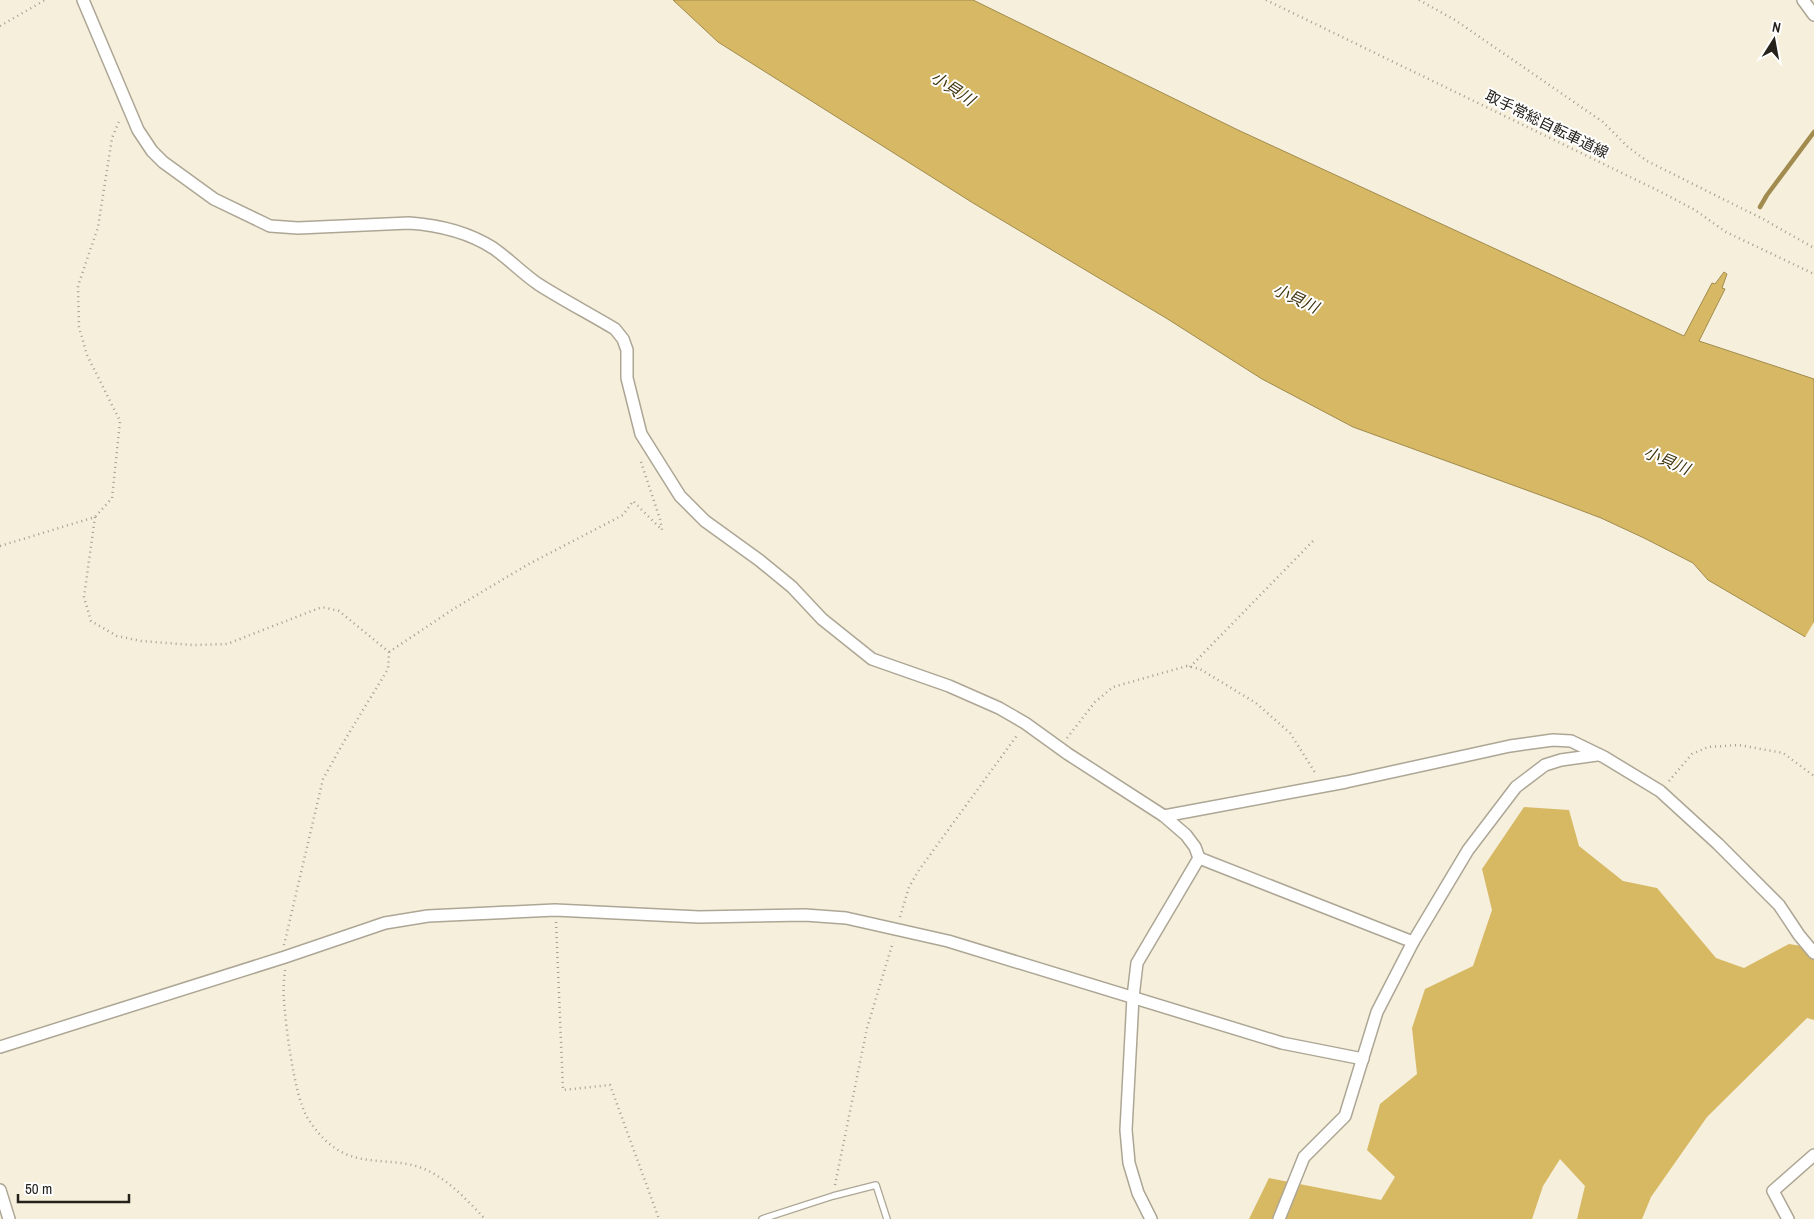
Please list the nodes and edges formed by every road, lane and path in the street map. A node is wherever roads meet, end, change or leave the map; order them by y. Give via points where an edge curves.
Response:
1 (45, 0) edge
2 (83, 0) edge
3 (1266, 0) edge
4 (1419, 0) edge
5 (1803, 0) edge
6 (1814, 16) edge
7 (0, 26) edge
8 (127, 101) junction
9 (1814, 248) edge
10 (1814, 274) edge
11 (643, 437) junction
12 (95, 517) junction
13 (1314, 540) dead end
14 (0, 546) edge
15 (389, 652) junction
16 (1190, 667) junction
17 (1025, 723) junction
18 (1060, 748) junction
19 (1598, 755) junction
20 (1814, 776) edge
21 (1323, 786) junction
22 (1660, 791) junction
23 (1164, 816) junction
24 (1199, 858) junction
25 (555, 910) junction
26 (896, 930) junction
27 (1413, 942) junction
28 (1814, 953) edge
29 (285, 957) junction
30 (1133, 997) junction
31 (0, 1047) edge
32 (1363, 1059) junction
33 (1814, 1155) edge
34 (0, 1190) edge
35 (833, 1196) junction
36 (9, 1219) edge
37 (485, 1219) edge
38 (659, 1219) edge
39 (762, 1219) edge
40 (887, 1219) edge
41 (1151, 1219) edge
42 (1279, 1219) edge
43 (1788, 1219) edge

1 - 7 path
2 - 8 street
3 - 10 path, 取手常総自転車道線 via 1659,191 1695,210 1726,232
4 - 9 path via 1455,20 1603,122 1647,161 1763,218
5 - 6 street
8 - 11 street via 138,130 163,162 214,199 270,226 426,224 462,234 491,247 538,283 615,329 627,350 627,378
8 - 12 path via 112,138 98,228 78,286 79,327 87,355 120,421 112,498
11 - 15 path via 638,448 640,458 662,530 633,501 623,515 527,565
11 - 17 street via 680,496 705,521 792,587 847,641 872,659 949,686
12 - 14 path
12 - 15 path via 84,598 91,620 117,636 141,642 227,644 322,607 339,611
13 - 16 path
15 - 29 path via 388,669 323,779 284,942
16 - 18 path via 1113,687 1095,702
16 - 21 path via 1200,669 1248,698 1290,733
17 - 18 street
17 - 26 path via 918,870
18 - 23 street
19 - 21 street via 1571,742 1552,740 1482,751
19 - 22 street
19 - 27 street via 1545,765 1516,787 1468,850
20 - 22 path via 1783,753 1739,745 1708,747 1692,754
21 - 23 street
22 - 28 street via 1778,905
23 - 24 street via 1186,835
24 - 27 street
24 - 30 street via 1137,964
25 - 26 street via 699,917 805,915 846,918
25 - 29 street via 428,916 384,923
25 - 38 path via 563,1090 610,1085
26 - 30 street via 948,941
26 - 35 path via 867,1028
27 - 32 street via 1377,1012
29 - 31 street
29 - 37 path via 284,999 295,1081 306,1115 319,1134 348,1155 414,1165 439,1177
30 - 32 street via 1282,1043
30 - 41 street via 1126,1130 1129,1162 1138,1193
32 - 42 street via 1345,1116 1304,1157
33 - 43 street via 1773,1191
34 - 36 street
35 - 39 lane
35 - 40 lane via 876,1185

